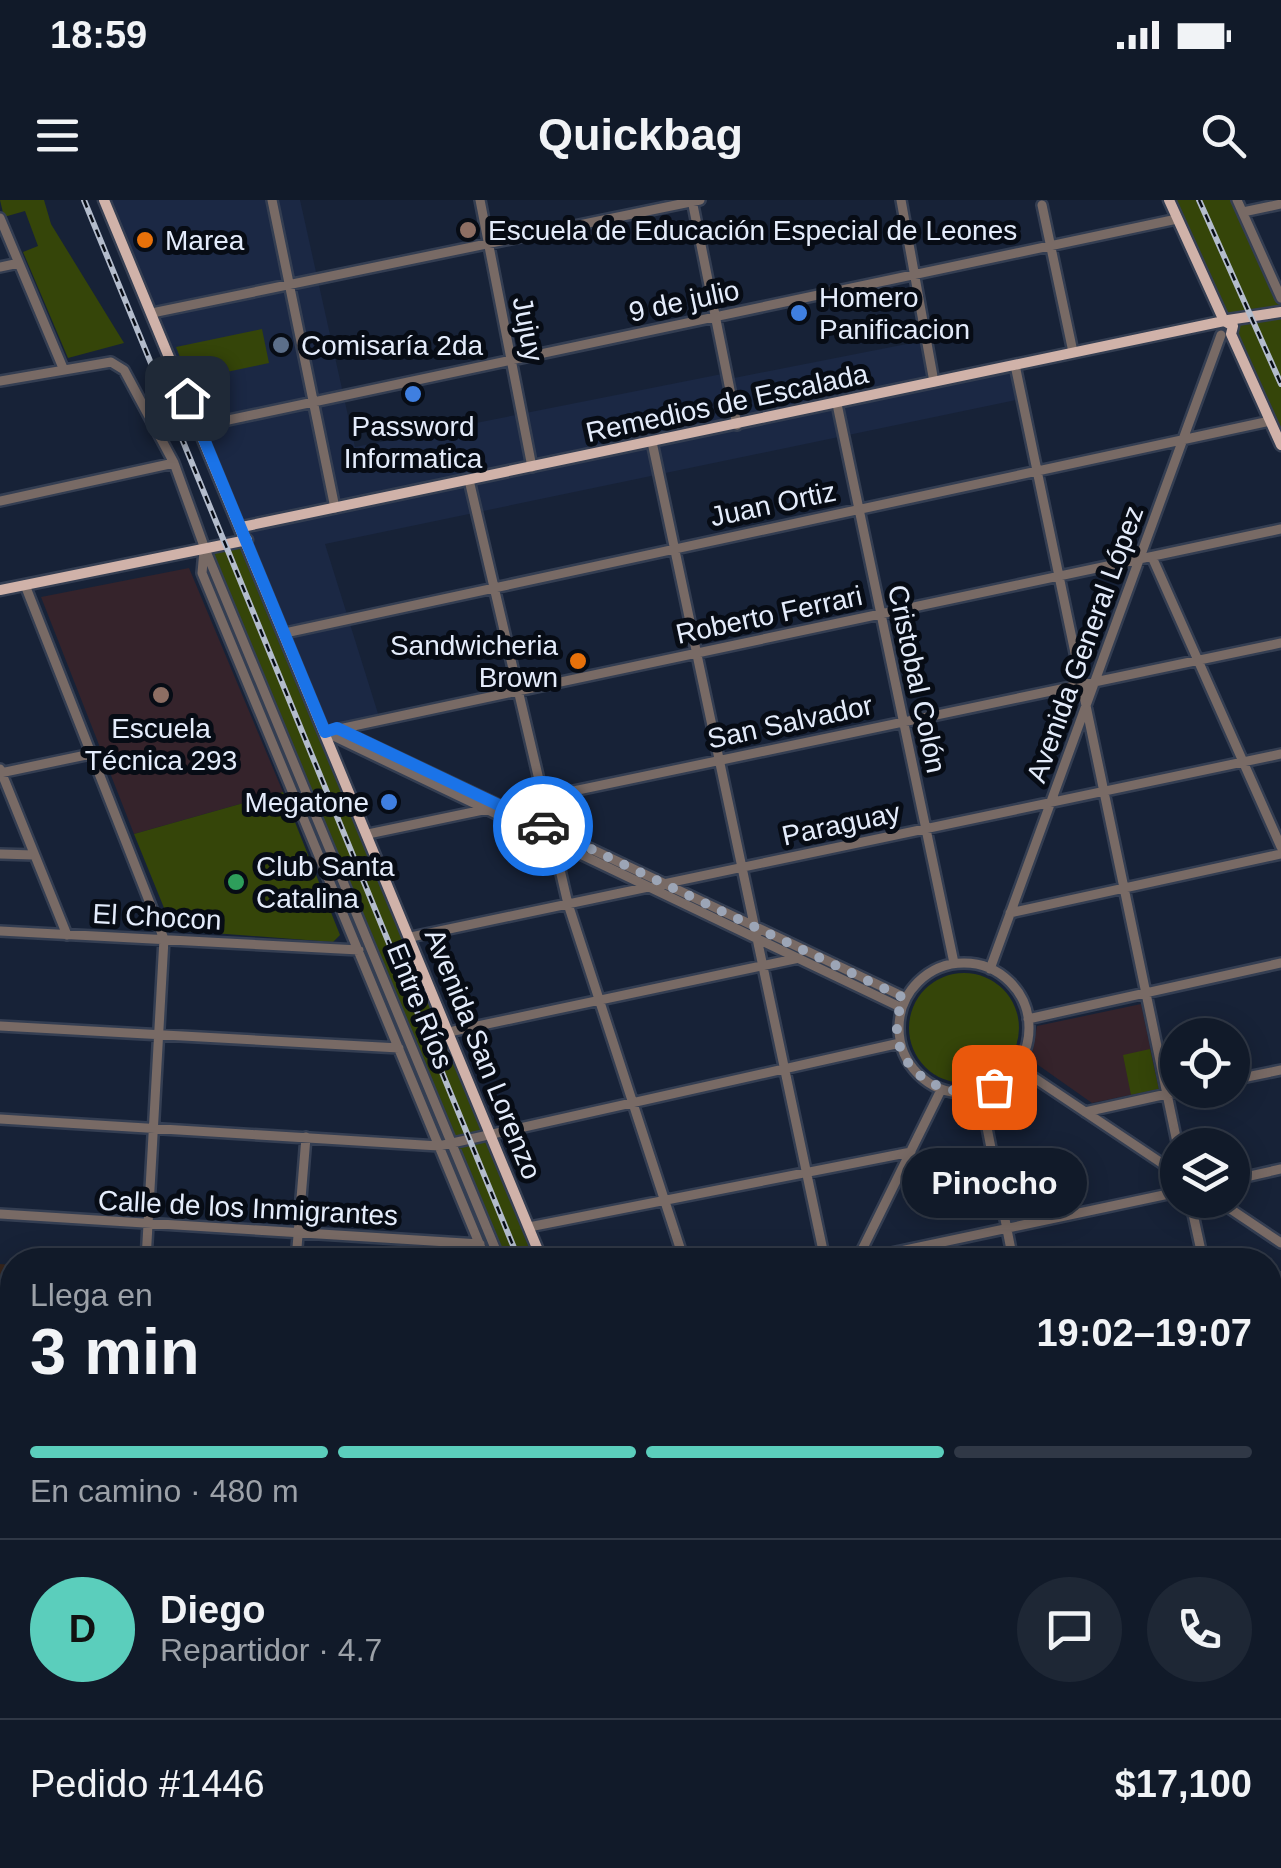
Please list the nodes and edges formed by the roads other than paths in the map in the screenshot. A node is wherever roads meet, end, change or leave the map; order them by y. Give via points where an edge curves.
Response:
1 (104, 200) edge
2 (272, 200) edge
3 (480, 200) edge
4 (901, 200) edge
5 (1169, 200) edge
6 (1237, 200) edge
7 (695, 201) edge
8 (1042, 204) dead end
9 (1281, 204) edge
10 (1243, 212) junction
11 (0, 218) edge
12 (1177, 220) junction
13 (488, 244) junction
14 (1051, 246) junction
15 (19, 263) junction
16 (0, 267) edge
17 (918, 276) junction
18 (291, 284) junction
19 (1281, 298) edge
20 (1281, 312) edge
21 (152, 313) junction
22 (717, 317) junction
23 (1224, 321) junction
24 (1226, 334) junction
25 (1073, 352) junction
26 (510, 360) junction
27 (1015, 365) junction
28 (63, 368) junction
29 (0, 381) edge
30 (934, 382) junction
31 (314, 402) junction
32 (837, 404) junction
33 (1270, 421) junction
34 (737, 424) junction
35 (200, 426) junction
36 (1184, 440) junction
37 (652, 442) junction
38 (1281, 445) edge
39 (174, 463) junction
40 (532, 467) junction
41 (1037, 471) junction
42 (469, 480) junction
43 (0, 501) edge
44 (335, 508) junction
45 (859, 508) junction
46 (242, 527) junction
47 (1281, 529) edge
48 (246, 540) junction
49 (674, 548) junction
50 (205, 549) junction
51 (1152, 557) junction
52 (1140, 559) junction
53 (1058, 576) junction
54 (24, 586) junction
55 (493, 586) junction
56 (0, 590) edge
57 (881, 614) junction
58 (285, 633) junction
59 (1281, 643) edge
60 (696, 653) junction
61 (1198, 661) junction
62 (1096, 682) junction
63 (1081, 685) junction
64 (518, 690) junction
65 (267, 692) junction
66 (253, 696) junction
67 (1086, 707) junction
68 (903, 722) junction
69 (337, 728) junction
70 (325, 732) junction
71 (91, 754) junction
72 (1281, 754) edge
73 (719, 760) junction
74 (1242, 762) junction
75 (0, 772) edge
76 (1103, 792) junction
77 (308, 793) junction
78 (542, 797) junction
79 (295, 799) junction
80 (1052, 802) junction
81 (494, 808) junction
82 (925, 829) junction
83 (368, 834) junction
84 (552, 834) junction
85 (1281, 851) edge
86 (0, 854) edge
87 (34, 855) junction
88 (742, 868) junction
89 (665, 884) junction
90 (650, 887) junction
91 (1124, 889) junction
92 (568, 904) junction
93 (1010, 912) junction
94 (0, 931) edge
95 (755, 932) junction
96 (66, 935) junction
97 (411, 937) junction
98 (164, 939) junction
99 (372, 947) junction
100 (358, 951) junction
101 (815, 955) junction
102 (800, 958) junction
103 (954, 963) junction
104 (1281, 963) edge
105 (762, 966) junction
106 (990, 969) junction
107 (1146, 992) junction
108 (597, 1000) junction
109 (902, 1002) junction
110 (1028, 1019) junction
111 (0, 1026) edge
112 (450, 1032) junction
113 (159, 1035) junction
114 (411, 1043) junction
115 (900, 1043) junction
116 (398, 1048) junction
117 (1160, 1060) edge
118 (1018, 1067) junction
119 (784, 1068) junction
120 (1281, 1070) edge
121 (1250, 1076) edge
122 (941, 1090) junction
123 (980, 1092) junction
124 (1160, 1096) edge
125 (630, 1101) junction
126 (1085, 1112) junction
127 (0, 1119) edge
128 (154, 1128) junction
129 (491, 1131) junction
130 (306, 1138) junction
131 (452, 1143) junction
132 (439, 1146) junction
133 (912, 1152) junction
134 (1160, 1162) edge
135 (1281, 1170) edge
136 (806, 1172) junction
137 (1250, 1176) edge
138 (1160, 1196) edge
139 (664, 1201) junction
140 (0, 1214) edge
141 (1194, 1218) edge
142 (1243, 1218) edge
143 (148, 1225) junction
144 (529, 1227) junction
145 (1006, 1228) junction
146 (298, 1233) junction
147 (492, 1242) junction
148 (1281, 1243) edge
149 (479, 1244) junction
150 (147, 1248) edge
151 (297, 1248) edge
152 (481, 1248) edge
153 (495, 1248) edge
154 (537, 1248) edge
155 (680, 1248) edge
156 (822, 1248) edge
157 (864, 1248) edge
158 (914, 1248) edge
159 (1010, 1248) edge
160 (1200, 1248) edge

1 - 21 main road, Avenida San Lorenzo
2 - 18 street
3 - 13 street, Jujuy
4 - 17 street
5 - 12 main road
6 - 10 street
7 - 13 street
7 - 22 street
8 - 14 street
9 - 10 street
10 - 19 street
11 - 15 street
12 - 14 street, 9 de julio
12 - 23 main road
13 - 18 street
13 - 26 street, Jujuy
14 - 17 street, 9 de julio
14 - 25 street
15 - 16 street
15 - 28 street
17 - 22 street, 9 de julio
17 - 30 street
18 - 21 street
18 - 31 street
20 - 23 main road, Remedios de Escalada
21 - 35 main road, Avenida San Lorenzo
22 - 26 street, 9 de julio
22 - 34 street
23 - 24 main road via 1233,326
23 - 25 main road, Remedios de Escalada
24 - 33 main road
24 - 36 street, Avenida General López
25 - 27 main road, Remedios de Escalada
26 - 31 street, 9 de julio
26 - 40 street, Jujuy
27 - 30 main road, Remedios de Escalada
27 - 41 street
28 - 29 street
28 - 39 street, Entre Ríos via 111,362 124,370
30 - 32 main road, Remedios de Escalada
31 - 35 street, 9 de julio
31 - 44 street
32 - 34 main road, Remedios de Escalada
32 - 45 street, Cristobal Colón
33 - 36 street, Juan Ortiz
33 - 38 main road
34 - 37 main road, Remedios de Escalada
35 - 46 main road, Avenida San Lorenzo
36 - 41 street, Juan Ortiz
36 - 52 street, Avenida General López
37 - 40 main road, Remedios de Escalada
37 - 49 street
39 - 43 street
39 - 50 street, Entre Ríos
40 - 42 main road, Remedios de Escalada
41 - 45 street, Juan Ortiz
41 - 53 street
42 - 44 main road, Remedios de Escalada
42 - 55 street
44 - 46 main road, Remedios de Escalada
45 - 49 street, Juan Ortiz
45 - 57 street, Cristobal Colón
46 - 48 main road, Avenida San Lorenzo
47 - 51 street, Roberto Ferrari
48 - 50 main road
48 - 58 main road, Avenida San Lorenzo
49 - 55 street, Juan Ortiz
49 - 60 street
50 - 54 main road
50 - 65 street, Entre Ríos
50 - 66 street, Entre Ríos via 202,573
51 - 52 street, Roberto Ferrari
51 - 61 street
52 - 53 street, Roberto Ferrari
52 - 62 street, Avenida General López
53 - 57 street, Roberto Ferrari
53 - 63 street
54 - 56 main road
54 - 71 street
55 - 58 street, Juan Ortiz
55 - 64 street
57 - 60 street, Roberto Ferrari
57 - 68 street, Cristobal Colón
58 - 70 main road, Avenida San Lorenzo
59 - 61 street, San Salvador
60 - 64 street, Roberto Ferrari
60 - 73 street
61 - 62 street, San Salvador
61 - 74 street
62 - 63 street, San Salvador
62 - 67 street, Avenida General López
63 - 67 street
63 - 68 street, San Salvador
64 - 69 street, Roberto Ferrari
64 - 78 street
65 - 66 street
65 - 77 street, Entre Ríos
66 - 79 street, Entre Ríos
67 - 76 street
67 - 80 street, Avenida General López
68 - 73 street, San Salvador
68 - 82 street, Cristobal Colón
69 - 70 street, Roberto Ferrari
69 - 81 street
70 - 81 street
70 - 83 main road, Avenida San Lorenzo
71 - 75 street
71 - 98 street
72 - 74 street, Paraguay
73 - 78 street, San Salvador
73 - 88 street
74 - 76 street, Paraguay
74 - 85 street
75 - 87 street
76 - 80 street, Paraguay
76 - 91 street
77 - 79 street
77 - 99 street, Entre Ríos
78 - 81 street, San Salvador
78 - 84 street
79 - 100 street, Entre Ríos
80 - 82 street, Paraguay
80 - 93 street, Avenida General López
81 - 83 street, San Salvador
81 - 84 street
82 - 88 street, Paraguay
82 - 103 street, Cristobal Colón
83 - 97 main road, Avenida San Lorenzo
84 - 89 street
84 - 90 street
84 - 92 street
85 - 91 street
86 - 87 street
87 - 96 street
88 - 89 street, Paraguay
88 - 95 street
89 - 90 street, Paraguay
89 - 95 street
90 - 92 street, Paraguay
90 - 95 street
91 - 93 street
91 - 107 street
92 - 97 street, Paraguay
92 - 108 street
93 - 106 street, Avenida General López
94 - 96 street, El Chocon
95 - 101 street
95 - 102 street
95 - 105 street
96 - 98 street, El Chocon
97 - 112 main road, Avenida San Lorenzo
98 - 100 street, El Chocon
98 - 113 street
99 - 100 street, El Chocon
99 - 114 street, Entre Ríos
100 - 116 street, Entre Ríos
101 - 102 street
101 - 109 street
102 - 105 street
102 - 109 street
103 - 106 street
103 - 109 street via 930,972
104 - 107 street
105 - 108 street
105 - 119 street
106 - 110 street via 1010,982
107 - 110 street
107 - 117 street
108 - 112 street
108 - 125 street
109 - 115 street
110 - 118 street via 1028,1046
111 - 113 street
112 - 129 main road, Avenida San Lorenzo
113 - 116 street
113 - 128 street
114 - 116 street
114 - 131 street, Entre Ríos
115 - 119 street
115 - 122 street via 911,1067
116 - 132 street, Entre Ríos
118 - 123 street
118 - 126 street
119 - 125 street
119 - 136 street
120 - 121 street
122 - 123 street
122 - 133 street
123 - 145 street
124 - 126 street
125 - 129 street
125 - 139 street
126 - 134 street
127 - 128 street
128 - 130 street
128 - 143 street
129 - 131 street
129 - 144 main road, Avenida San Lorenzo
130 - 132 street
130 - 146 street
131 - 132 street
131 - 147 street, Entre Ríos
132 - 149 street, Entre Ríos
133 - 136 street
133 - 157 street
135 - 137 street
136 - 139 street
136 - 156 street
138 - 145 street
139 - 144 street
139 - 155 street
140 - 143 street, Calle de los Inmigrantes
141 - 160 street
142 - 148 street
143 - 146 street, Calle de los Inmigrantes
143 - 150 street
144 - 154 main road, Avenida San Lorenzo
145 - 158 street
145 - 159 street
146 - 149 street, Calle de los Inmigrantes
146 - 151 street
147 - 149 street, Calle de los Inmigrantes
147 - 153 street, Entre Ríos
149 - 152 street, Entre Ríos

